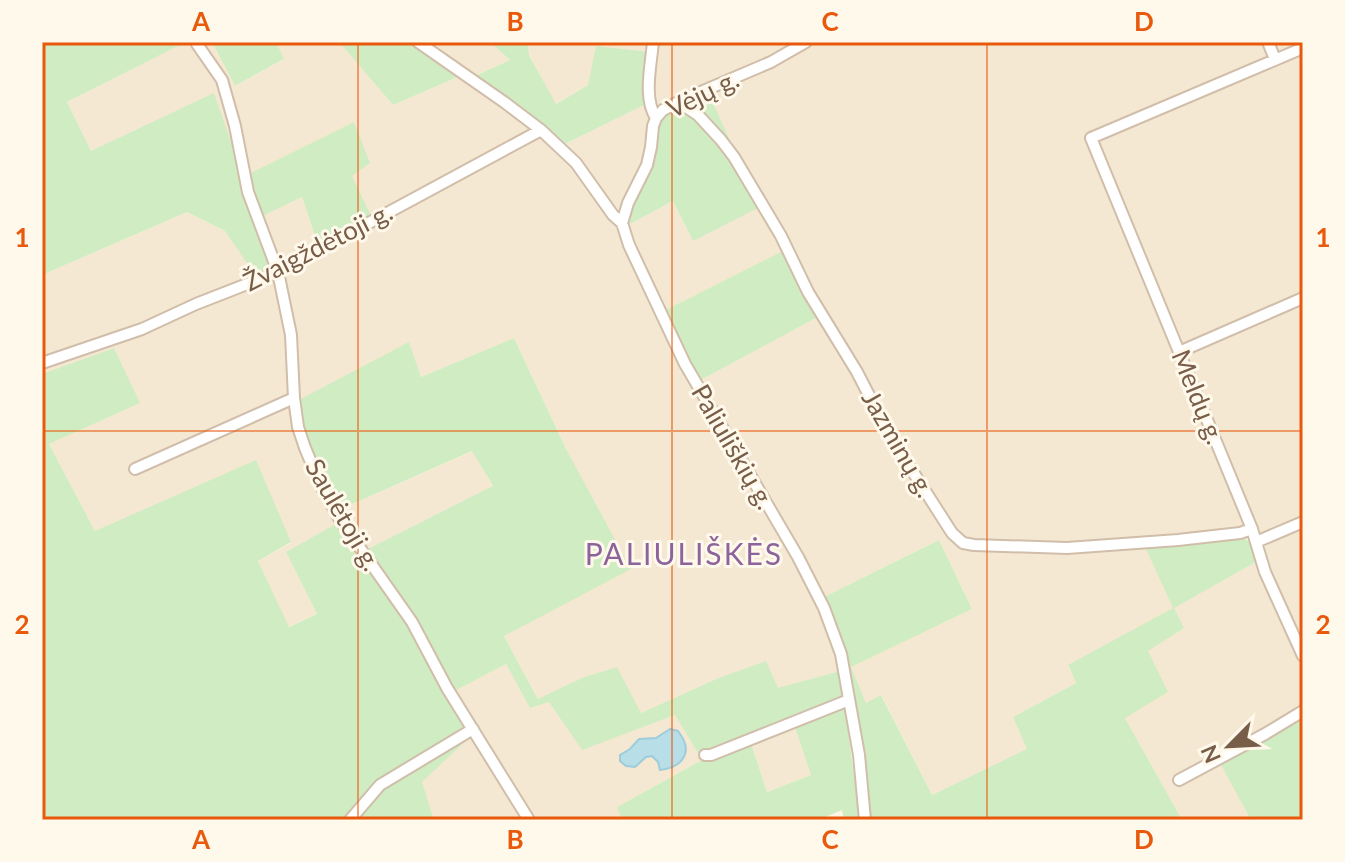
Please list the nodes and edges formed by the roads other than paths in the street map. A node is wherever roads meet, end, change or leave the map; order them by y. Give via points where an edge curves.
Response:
1 (418, 42) edge
2 (653, 42) edge
3 (806, 42) edge
4 (1268, 42) edge
5 (197, 44) dead end
6 (1303, 48) edge
7 (1275, 59) junction
8 (682, 100) junction
9 (656, 118) junction
10 (541, 130) junction
11 (622, 223) junction
12 (278, 272) junction
13 (1303, 298) edge
14 (1179, 352) junction
15 (42, 363) edge
16 (294, 398) junction
17 (135, 469) dead end
18 (1303, 522) edge
19 (1252, 529) junction
20 (1256, 542) junction
21 (1303, 656) edge
22 (849, 700) junction
23 (1303, 711) edge
24 (473, 729) junction
25 (705, 755) dead end
26 (1179, 780) dead end
27 (350, 820) edge
28 (529, 820) edge
29 (865, 820) edge

1 - 10 street, Paliuliškių g.
2 - 9 street via 649,89
3 - 8 street, Vėjų g.
4 - 7 street
5 - 12 street, Saulėtoji g. via 222,80 248,192
6 - 7 street
7 - 14 street, Meldų g. via 1091,138
8 - 9 street, Vėjų g.
8 - 19 street, Jazminų g. via 734,157 890,436 963,543 1067,548
9 - 11 street, Vėjų g. via 647,165
10 - 11 street, Paliuliškių g. via 576,163
10 - 12 street, Žvaigždėtoji g.
11 - 22 street, Paliuliškių g. via 685,364 824,608 841,654
12 - 15 street, Žvaigždėtoji g. via 142,329
12 - 16 street, Saulėtoji g. via 291,335
13 - 14 street
14 - 19 street, Meldų g.
16 - 17 street
16 - 24 street, Saulėtoji g. via 301,437 321,486 412,622
18 - 20 street
19 - 20 street, Meldų g.
20 - 21 street, Meldų g.
22 - 25 street
22 - 29 street, Paliuliškių g.
23 - 26 street
24 - 27 street via 380,785
24 - 28 street, Saulėtoji g.

